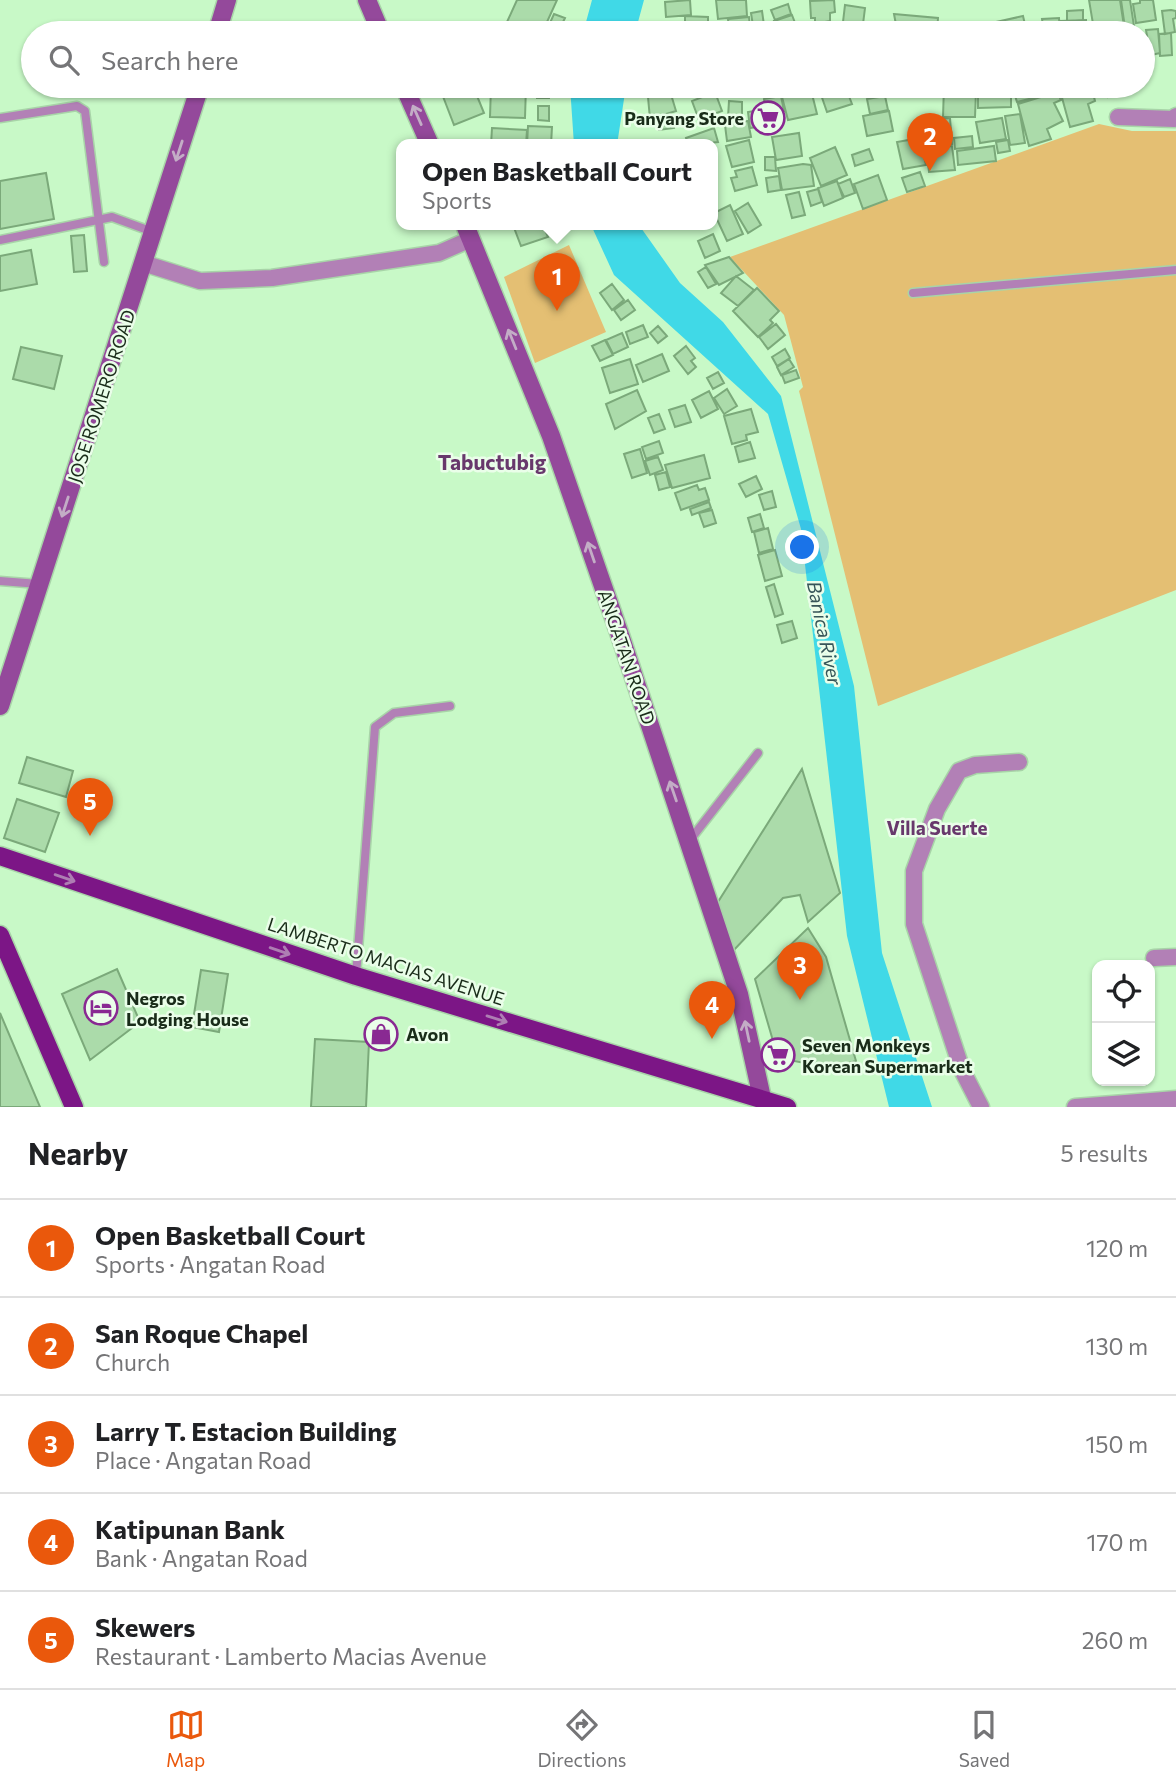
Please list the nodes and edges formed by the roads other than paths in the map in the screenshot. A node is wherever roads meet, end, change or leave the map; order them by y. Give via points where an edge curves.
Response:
1 (227, 0) edge
2 (367, 0) edge
3 (221, 21) edge
4 (376, 21) edge
5 (196, 98) edge
6 (409, 98) edge
7 (1176, 116) edge
8 (1118, 117) dead end
9 (0, 118) edge
10 (427, 139) edge
11 (100, 219) junction
12 (153, 232) junction
13 (468, 232) edge
14 (0, 240) edge
15 (104, 262) dead end
16 (143, 263) junction
17 (1176, 270) edge
18 (913, 293) dead end
19 (0, 581) edge
20 (40, 584) junction
21 (0, 706) edge
22 (450, 706) dead end
23 (758, 752) dead end
24 (1019, 762) dead end
25 (690, 839) junction
26 (0, 856) edge
27 (0, 935) edge
28 (1176, 957) edge
29 (1154, 958) dead end
30 (356, 976) junction
31 (762, 1098) junction
32 (1176, 1100) edge
33 (74, 1107) edge
34 (787, 1107) edge
35 (981, 1107) edge
36 (1075, 1107) edge

1 - 3 main road
2 - 4 main road
5 -> 12 main road, JOSE ROMERO ROAD
10 -> 6 main road
7 - 8 street
9 - 11 lane via 77,106 85,111
11 - 12 lane via 112,217
11 - 14 lane
11 - 15 lane
12 - 16 main road, JOSE ROMERO ROAD
13 - 16 street via 439,253 272,278 200,281
25 -> 13 main road, ANGATAN ROAD via 551,436
16 -> 20 main road, JOSE ROMERO ROAD
17 - 18 lane
19 - 20 lane
20 - 21 main road, JOSE ROMERO ROAD
22 - 30 lane via 394,713 375,727
23 - 25 lane
24 - 35 street via 975,765 959,771 937,809 914,872 914,924 962,1070
31 -> 25 main road, ANGATAN ROAD via 739,994
26 -> 30 main road, LAMBERTO MACIAS AVENUE
27 - 33 main road
28 - 29 street
30 -> 31 main road, LAMBERTO MACIAS AVENUE
31 - 34 main road, LAMBERTO MACIAS AVENUE
32 - 36 street

